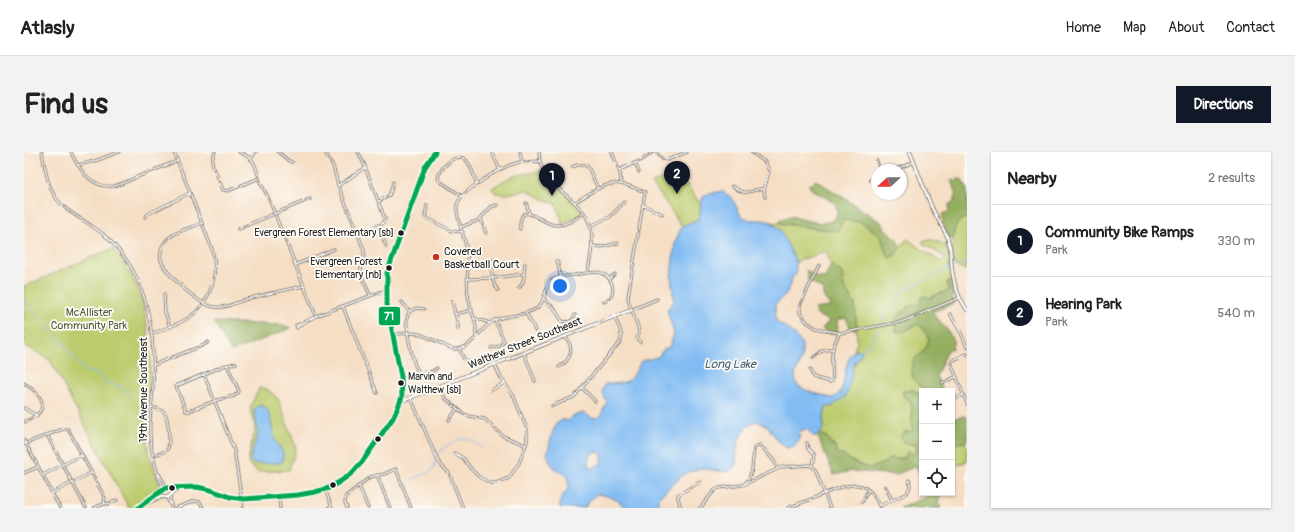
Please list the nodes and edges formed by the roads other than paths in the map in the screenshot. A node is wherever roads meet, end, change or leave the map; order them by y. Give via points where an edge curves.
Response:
1 (42, 152) edge
2 (71, 152) edge
3 (111, 152) edge
4 (119, 152) edge
5 (174, 152) edge
6 (216, 152) edge
7 (239, 152) edge
8 (256, 152) edge
9 (278, 152) edge
10 (325, 152) edge
11 (358, 152) edge
12 (435, 152) edge
13 (492, 152) edge
14 (520, 152) edge
15 (539, 152) edge
16 (612, 152) edge
17 (654, 152) edge
18 (687, 152) edge
19 (751, 152) edge
20 (910, 152) edge
21 (112, 155) junction
22 (250, 158) junction
23 (177, 161) junction
24 (540, 161) junction
25 (877, 161) dead end
26 (292, 162) dead end
27 (522, 162) junction
28 (914, 162) junction
29 (635, 163) junction
30 (878, 164) edge
31 (907, 165) edge
32 (78, 166) junction
33 (365, 168) junction
34 (572, 168) dead end
35 (500, 170) junction
36 (619, 170) junction
37 (639, 172) dead end
38 (259, 178) junction
39 (392, 182) dead end
40 (477, 184) junction
41 (621, 184) junction
42 (338, 185) junction
43 (732, 186) dead end
44 (598, 189) junction
45 (764, 190) junction
46 (190, 194) junction
47 (462, 196) junction
48 (764, 197) dead end
49 (310, 199) dead end
50 (379, 201) junction
51 (574, 202) junction
52 (624, 202) dead end
53 (526, 203) dead end
54 (427, 205) dead end
55 (497, 205) dead end
56 (643, 205) junction
57 (275, 214) junction
58 (529, 214) junction
59 (584, 214) junction
60 (662, 214) dead end
61 (145, 217) dead end
62 (480, 219) junction
63 (202, 223) junction
64 (378, 226) junction
65 (590, 226) junction
66 (461, 227) junction
67 (238, 229) dead end
68 (520, 229) dead end
69 (463, 232) junction
70 (486, 233) dead end
71 (358, 234) junction
72 (618, 243) dead end
73 (386, 246) dead end
74 (592, 246) junction
75 (334, 249) dead end
76 (493, 260) dead end
77 (556, 261) dead end
78 (525, 264) dead end
79 (295, 265) junction
80 (818, 266) dead end
81 (588, 272) junction
82 (524, 274) junction
83 (615, 274) dead end
84 (560, 276) junction
85 (493, 278) junction
86 (609, 278) junction
87 (468, 279) junction
88 (304, 286) junction
89 (519, 288) dead end
90 (386, 290) junction
91 (498, 290) dead end
92 (164, 294) dead end
93 (370, 295) junction
94 (960, 298) junction
95 (544, 299) junction
96 (657, 299) dead end
97 (452, 301) dead end
98 (402, 302) dead end
99 (604, 302) dead end
100 (204, 303) junction
101 (343, 306) junction
102 (424, 309) dead end
103 (472, 310) junction
104 (631, 310) junction
105 (967, 310) edge
106 (410, 312) junction
107 (526, 313) junction
108 (455, 314) junction
109 (950, 314) dead end
110 (575, 315) dead end
111 (316, 316) junction
112 (614, 317) junction
113 (474, 318) junction
114 (495, 320) junction
115 (490, 323) junction
116 (301, 324) dead end
117 (170, 326) junction
118 (458, 330) dead end
119 (535, 331) dead end
120 (408, 332) junction
121 (839, 333) junction
122 (151, 334) junction
123 (393, 335) junction
124 (476, 336) junction
125 (565, 336) junction
126 (208, 342) dead end
127 (640, 342) dead end
128 (967, 347) edge
129 (459, 348) junction
130 (491, 348) dead end
131 (833, 350) junction
132 (524, 353) junction
133 (967, 354) edge
134 (813, 358) dead end
135 (471, 362) dead end
136 (236, 363) dead end
137 (495, 364) junction
138 (153, 365) junction
139 (227, 365) junction
140 (558, 367) dead end
141 (437, 368) dead end
142 (810, 370) dead end
143 (420, 372) junction
144 (204, 374) junction
145 (956, 377) junction
146 (418, 379) dead end
147 (534, 381) dead end
148 (24, 383) edge
149 (504, 383) junction
150 (942, 383) dead end
151 (440, 386) junction
152 (582, 388) junction
153 (492, 390) dead end
154 (377, 393) dead end
155 (963, 395) junction
156 (411, 398) junction
157 (955, 399) edge
158 (214, 401) junction
159 (595, 401) dead end
160 (400, 403) junction
161 (967, 404) edge
162 (552, 406) dead end
163 (151, 407) junction
164 (24, 408) edge
165 (457, 409) junction
166 (36, 416) junction
167 (449, 420) dead end
168 (24, 422) edge
169 (48, 434) junction
170 (24, 440) edge
171 (808, 443) dead end
172 (25, 444) edge
173 (525, 444) junction
174 (454, 453) dead end
175 (82, 455) junction
176 (153, 455) junction
177 (63, 465) junction
178 (812, 466) junction
179 (38, 467) junction
180 (777, 468) junction
181 (24, 473) edge
182 (91, 473) junction
183 (159, 474) junction
184 (43, 475) junction
185 (377, 475) junction
186 (909, 480) dead end
187 (700, 482) dead end
188 (72, 483) junction
189 (744, 484) junction
190 (359, 486) junction
191 (885, 486) dead end
192 (186, 487) junction
193 (168, 489) junction
194 (325, 489) junction
195 (163, 490) junction
196 (868, 490) junction
197 (52, 493) junction
198 (824, 494) junction
199 (170, 495) junction
200 (165, 496) junction
201 (279, 497) junction
202 (242, 499) junction
203 (116, 500) dead end
204 (892, 500) junction
205 (862, 502) dead end
206 (104, 503) junction
207 (171, 504) junction
208 (795, 505) junction
209 (142, 506) junction
210 (332, 507) edge
211 (880, 507) edge
212 (60, 508) edge
213 (86, 508) edge
214 (94, 508) edge
215 (138, 508) edge
216 (172, 508) edge
217 (176, 508) edge
218 (203, 508) edge
219 (243, 508) edge
220 (280, 508) edge
221 (328, 508) edge
222 (346, 508) edge
223 (368, 508) edge
224 (390, 508) edge
225 (411, 508) edge
226 (463, 508) edge
227 (681, 508) edge
228 (700, 508) edge
229 (788, 508) edge
230 (796, 508) edge
231 (830, 508) edge

1 - 122 street, 19th Avenue Southeast via 48,182 58,200 66,209 105,236 132,268 145,299
2 - 32 street
3 - 21 street
4 - 21 street
5 - 23 street
6 - 38 street via 212,157 212,163 223,190 229,191
7 - 22 street
8 - 22 street
9 - 26 street
10 - 42 street via 333,166
11 - 33 street
12 - 90 street via 425,167 394,251
13 - 35 street
14 - 27 street
15 - 24 street
16 - 36 street
17 - 18 street via 667,160
17 - 29 street
19 - 45 street via 765,162 769,171
20 - 28 street
21 - 32 street
22 - 38 street
23 - 32 street via 110,186 91,180
23 - 46 street
24 - 27 street
24 - 51 street via 549,181
25 - 30 street
27 - 35 street
28 - 31 street
28 - 94 street via 932,208 947,236 952,274
29 - 36 street
29 - 37 street
33 - 42 street
33 - 50 street
34 - 44 street via 586,165
35 - 40 street
36 - 41 street
38 - 57 street
39 - 50 street via 389,196
40 - 47 street
40 - 47 street via 464,158 460,156 452,159 440,172 438,179
41 - 44 street via 609,184
41 - 56 street via 645,192
42 - 71 street
43 - 45 street via 743,192 756,188
44 - 51 street
45 - 48 street
46 - 61 street
46 - 63 street
47 - 66 street via 457,206
49 - 57 street
50 - 64 street via 385,219
51 - 59 street
52 - 65 street via 610,217
53 - 58 street
54 - 69 street via 425,217 452,231
55 - 62 street via 490,207
56 - 60 street
56 - 104 street via 628,297
57 - 67 street
57 - 79 street
58 - 59 street via 556,225 567,223
58 - 68 street via 524,214 520,220
59 - 65 street
62 - 66 street
62 - 70 street
63 - 100 street via 215,264 213,283
63 - 100 street via 168,239 162,247 161,256 172,277
64 - 71 street
64 - 73 street
65 - 74 street
66 - 69 street
69 - 87 street via 468,255
71 - 93 street via 365,254 362,276
72 - 74 street via 602,247
74 - 81 street
75 - 79 street
76 - 85 street
77 - 84 street
78 - 82 street
79 - 88 street
80 - 121 street via 800,305 800,313 816,328
81 - 84 street
81 - 86 street via 601,273
82 - 85 street
82 - 89 street
83 - 86 street
84 - 95 street via 550,281
85 - 87 street
85 - 91 street via 494,286
86 - 99 street via 613,291 611,297
87 - 103 street via 468,295
88 - 100 street via 221,307 212,307
88 - 111 street
90 - 93 street
90 - 123 street
92 - 117 street via 165,312
93 - 101 street
94 - 105 street
94 - 121 street via 898,323
95 - 107 street via 535,309
95 - 110 street via 554,308 562,321 571,321
96 - 104 street, Walthew Street Southeast
97 - 108 street
98 - 106 street
100 - 117 street via 188,318
101 - 111 street
101 - 154 street
102 - 106 street via 418,308
103 - 108 street
103 - 113 street
104 - 112 street, Walthew Street Southeast
104 - 127 street
106 - 120 street via 407,319
107 - 114 street
107 - 119 street
108 - 118 street
109 - 128 street
111 - 116 street
112 - 125 street, Walthew Street Southeast
112 - 152 street via 622,338
113 - 115 street
113 - 124 street
114 - 115 street
114 - 130 street via 504,341 500,346
115 - 124 street
117 - 122 street
120 - 123 street
120 - 129 street via 421,334 450,348
120 - 143 street via 415,366
121 - 131 street
122 - 138 street, 19th Avenue Southeast
123 - 160 street via 402,380
124 - 129 street via 471,343
125 - 132 street, Walthew Street Southeast
125 - 140 street via 572,352 568,360
126 - 138 street
129 - 135 street via 464,359
131 - 134 street via 822,351
131 - 142 street via 832,381 813,377
132 - 137 street, Walthew Street Southeast
132 - 147 street
133 - 145 street via 952,362
136 - 139 street
137 - 149 street
137 - 151 street, Walthew Street Southeast
138 - 163 street, 19th Avenue Southeast
139 - 144 street
139 - 158 street via 239,392 234,396
141 - 143 street via 432,372
143 - 146 street
144 - 158 street
144 - 158 street via 176,387 186,411
145 - 150 street
145 - 155 street
148 - 166 street via 40,397 41,407
149 - 153 street
149 - 173 street via 513,396 527,429 528,439
151 - 156 street, Walthew Street Southeast
151 - 165 street via 445,398
152 - 159 street
152 - 162 street via 574,397
155 - 157 street
155 - 161 street
156 - 160 street, Walthew Street Southeast
156 - 226 street via 437,459 449,473
158 - 202 street via 234,450
160 - 194 street via 361,465 345,479
163 - 176 street, 19th Avenue Southeast via 150,433
163 - 176 street via 160,409 167,417 170,444 165,451
164 - 166 street
165 - 167 street
165 - 173 street via 468,416 485,419 503,436
166 - 168 street
169 - 172 street
169 - 175 street via 68,429
169 - 177 street
170 - 172 street
171 - 178 street via 808,449 814,455
172 - 179 street
173 - 174 street via 519,463 511,476 492,484 479,478 463,458
175 - 177 street
175 - 182 street
176 - 183 street, 19th Avenue Southeast
177 - 184 street
177 - 188 street
178 - 180 street
178 - 198 street
179 - 181 street
179 - 184 street
180 - 189 street
180 - 189 street via 764,448 757,446 754,449 749,477
182 - 188 street
182 - 206 street via 105,498
183 - 193 street
183 - 195 street
184 - 197 street
185 - 190 street
185 - 224 street
185 - 225 street via 396,469
186 - 204 street via 909,491
187 - 227 street via 678,495
188 - 197 street
188 - 213 street
189 - 228 street via 717,489
190 - 222 street via 346,496
190 - 223 street
191 - 204 street
192 - 193 street
192 - 199 street
192 - 202 street via 204,488 231,498
193 - 195 street
193 - 199 street
194 - 201 street via 303,495
194 - 210 street
195 - 200 street
195 - 209 street
196 - 198 street via 850,485
196 - 205 street
196 - 211 street
197 - 212 street
198 - 208 street
198 - 231 street
199 - 200 street
199 - 207 street
200 - 207 street
200 - 209 street
201 - 202 street
201 - 220 street
202 - 219 street
203 - 206 street
204 - 211 street
206 - 214 street
207 - 216 street
208 - 229 street
208 - 230 street
209 - 215 street
210 - 221 street
217 - 218 street via 196,500

